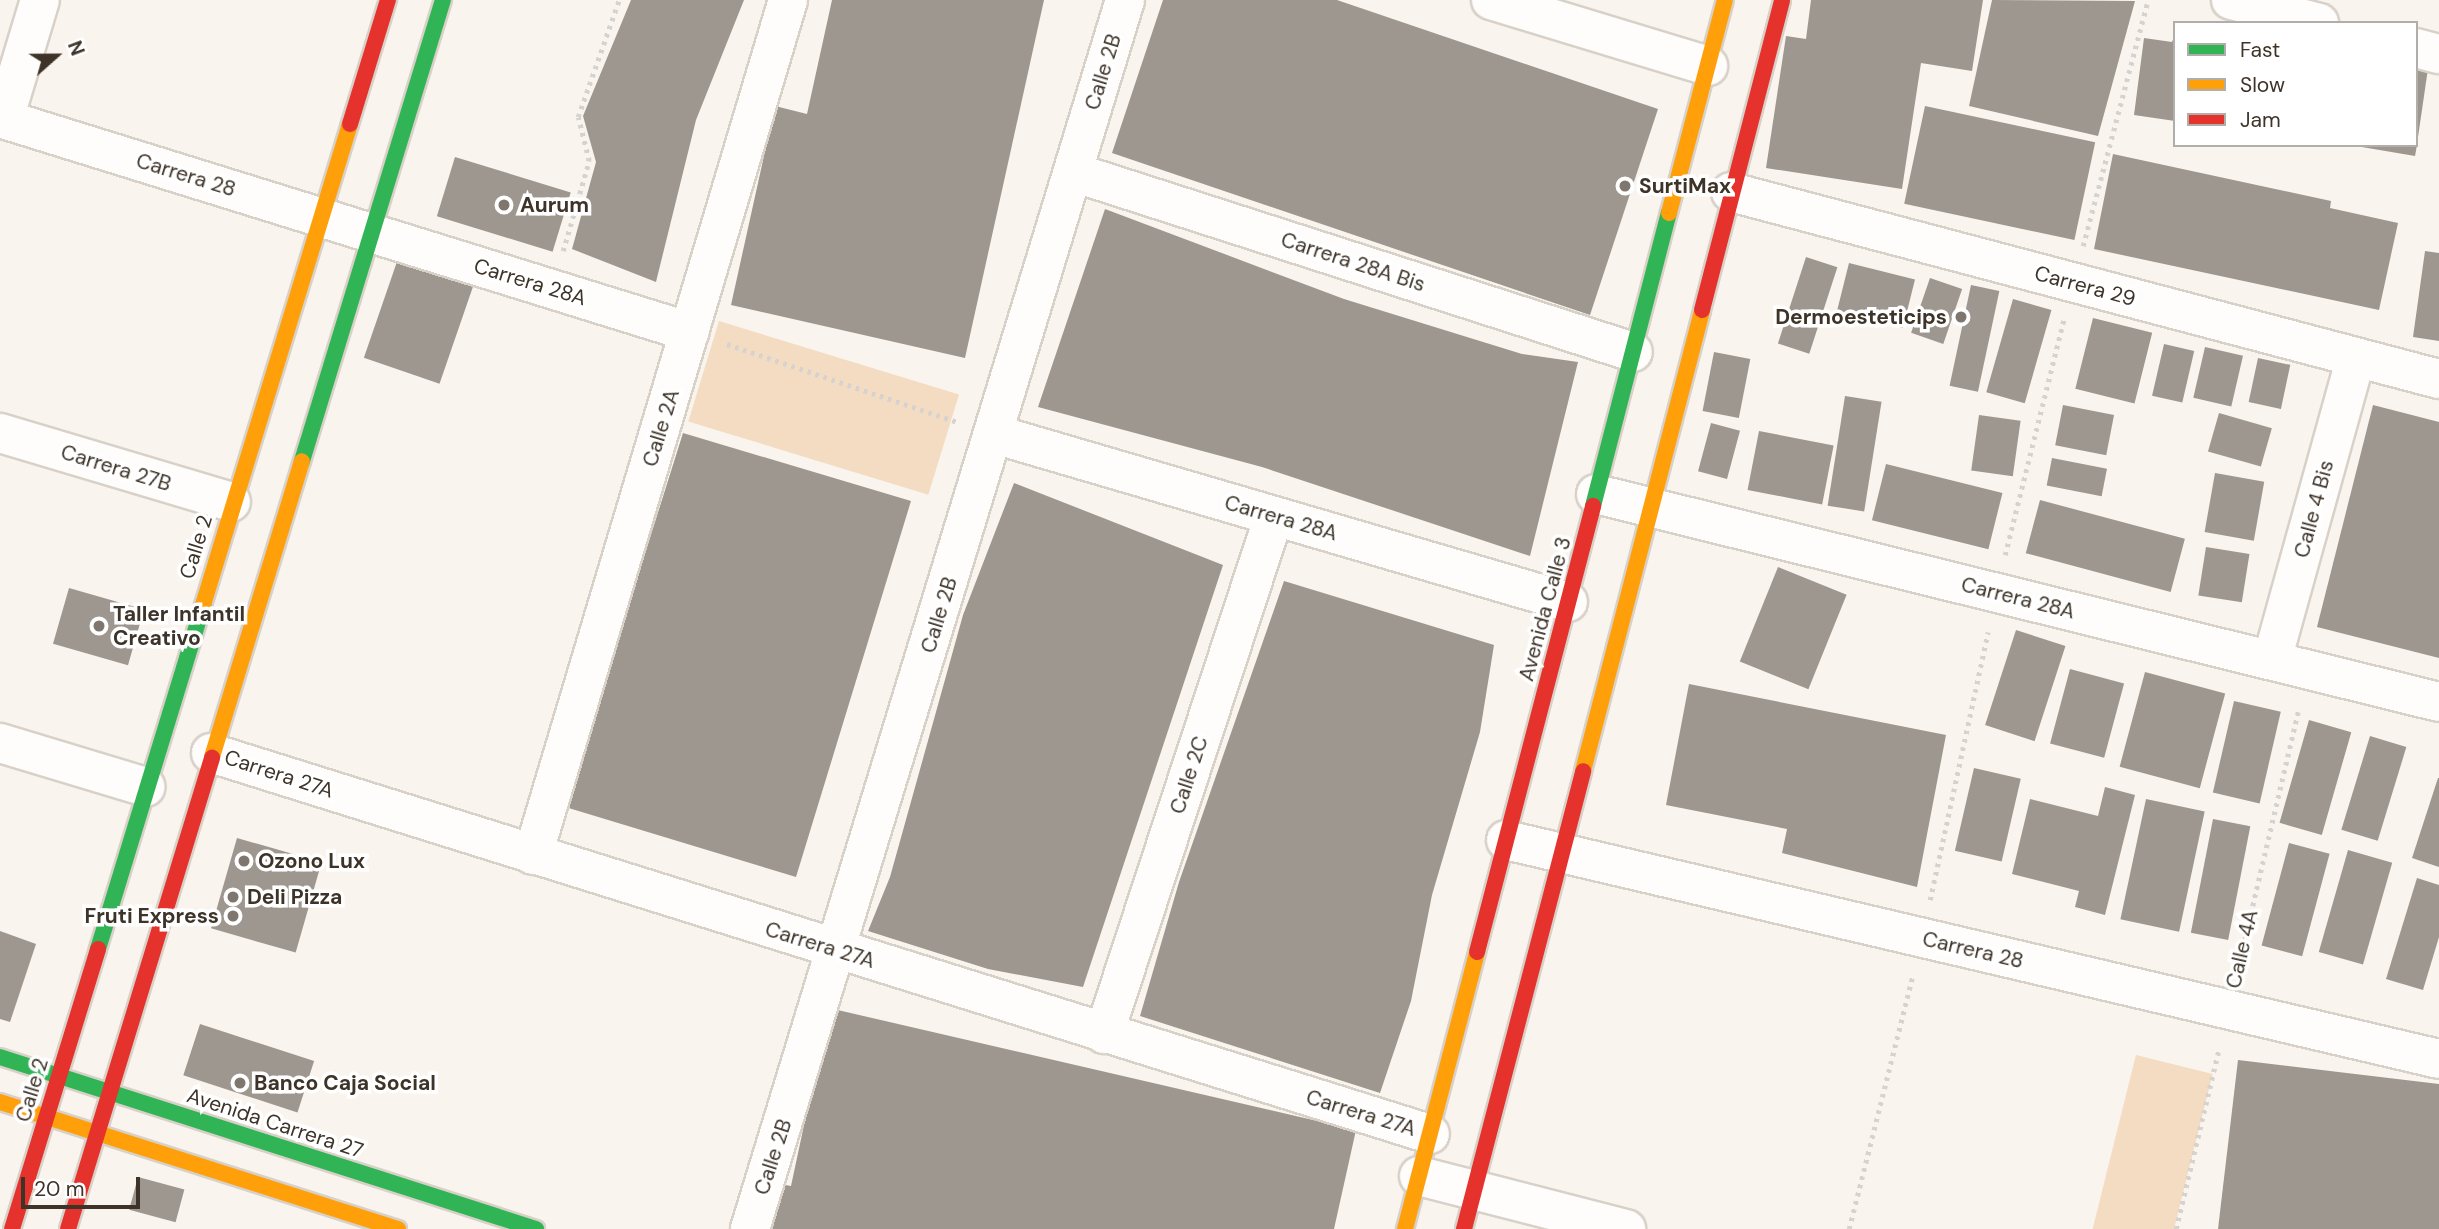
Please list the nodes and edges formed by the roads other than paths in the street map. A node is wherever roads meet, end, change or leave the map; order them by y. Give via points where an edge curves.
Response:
1 (40, 0) edge
2 (388, 0) edge
3 (443, 0) edge
4 (788, 0) edge
5 (1125, 0) edge
6 (1491, 0) edge
7 (1725, 0) edge
8 (1782, 0) edge
9 (2231, 0) edge
10 (2307, 13) edge
11 (2418, 49) edge
12 (2439, 54) edge
13 (1708, 66) junction
14 (2, 119) edge
15 (1073, 172) junction
16 (1731, 192) junction
17 (320, 217) junction
18 (371, 233) junction
19 (690, 331) junction
20 (1633, 352) junction
21 (2356, 357) junction
22 (2439, 379) edge
23 (0, 433) edge
24 (994, 434) junction
25 (1596, 494) junction
26 (232, 502) junction
27 (1648, 507) junction
28 (1274, 516) junction
29 (1568, 603) junction
30 (2290, 665) junction
31 (2439, 702) edge
32 (0, 743) edge
33 (211, 753) junction
34 (146, 787) junction
35 (1506, 840) junction
36 (1559, 853) junction
37 (533, 855) junction
38 (838, 950) junction
39 (1104, 1034) junction
40 (0, 1057) edge
41 (2439, 1059) edge
42 (58, 1075) junction
43 (109, 1092) junction
44 (0, 1102) edge
45 (46, 1116) junction
46 (98, 1132) junction
47 (1430, 1134) junction
48 (1419, 1176) junction
49 (1474, 1190) junction
50 (12, 1229) edge
51 (68, 1229) edge
52 (398, 1229) edge
53 (537, 1229) edge
54 (750, 1229) edge
55 (1405, 1229) edge
56 (1464, 1229) edge
57 (1626, 1229) edge

1 - 14 street
2 - 17 street, Calle 2
3 - 18 street
4 - 19 street, Calle 2A
5 - 15 street, Calle 2B
6 - 13 street
7 - 13 street, Avenida Calle 3
8 - 16 street
9 - 10 street
11 - 12 street
13 - 20 street, Avenida Calle 3
14 - 17 street, Carrera 28
15 - 20 street, Carrera 28A Bis
15 - 24 street, Calle 2B
16 - 21 street, Carrera 29
16 - 27 street
17 - 18 street, Carrera 28
17 - 26 street, Calle 2
18 - 19 street, Carrera 28A
18 - 33 street
19 - 37 street, Calle 2A
20 - 25 street, Avenida Calle 3
21 - 22 street, Carrera 29
21 - 30 street, Calle 4 Bis
23 - 26 street, Carrera 27B
24 - 28 street, Carrera 28A
24 - 38 street, Calle 2B
25 - 27 street, Carrera 28A
25 - 29 street, Avenida Calle 3
26 - 34 street, Calle 2
27 - 30 street, Carrera 28A
27 - 36 street
28 - 29 street, Carrera 28A
28 - 39 street, Calle 2C
29 - 35 street, Avenida Calle 3
30 - 31 street, Carrera 28A
32 - 34 street
33 - 37 street, Carrera 27A
33 - 43 street
34 - 42 street, Calle 2
35 - 36 street, Carrera 28
35 - 47 street, Avenida Calle 3
36 - 41 street, Carrera 28
36 - 49 street
37 - 38 street, Carrera 27A
38 - 39 street, Carrera 27A
38 - 54 street, Calle 2B
39 - 47 street, Carrera 27A
40 - 42 street, Avenida Carrera 27
42 - 43 street, Avenida Carrera 27
42 - 45 street, Calle 2
43 - 46 street
43 - 53 street, Avenida Carrera 27
44 - 45 street
45 - 46 street
45 - 50 street, Calle 2
46 - 51 street
46 - 52 street
47 - 48 street, Avenida Calle 3
48 - 49 street
48 - 55 street, Avenida Calle 3
49 - 56 street
49 - 57 street

